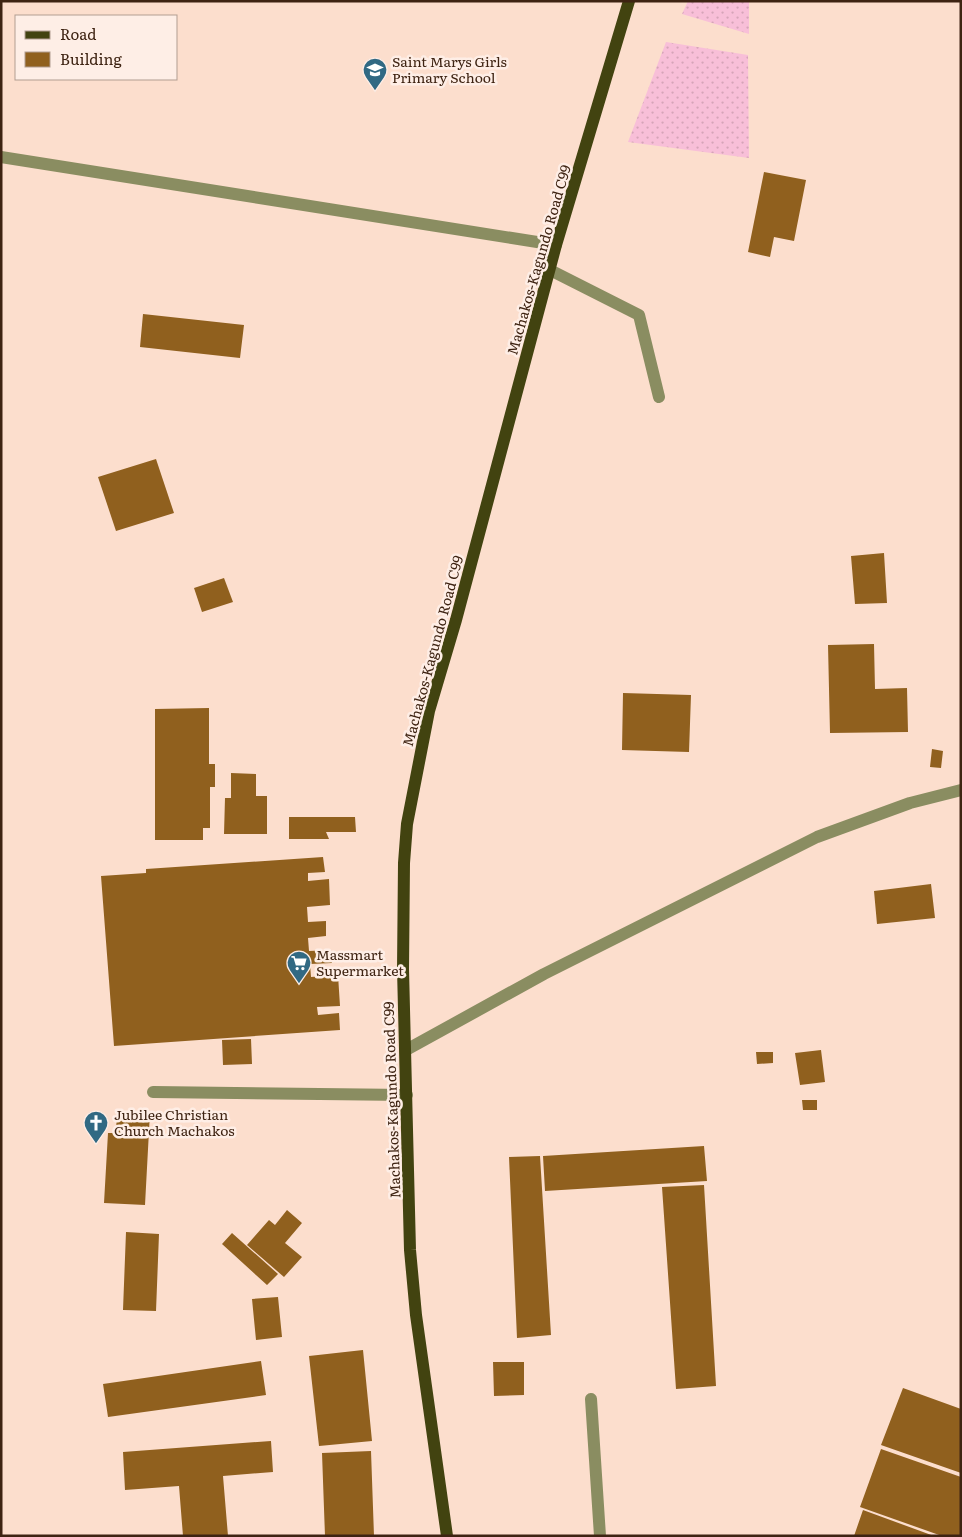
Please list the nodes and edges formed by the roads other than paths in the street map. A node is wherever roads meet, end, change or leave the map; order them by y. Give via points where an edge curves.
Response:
1 (629, 1) edge
2 (1, 157) edge
3 (556, 245) junction
4 (550, 270) junction
5 (660, 397) dead end
6 (961, 790) edge
7 (406, 1050) junction
8 (153, 1092) dead end
9 (407, 1095) junction
10 (591, 1399) dead end
11 (447, 1536) edge
12 (600, 1536) edge

1 - 3 main road, Machakos-Kagundo Road C99
2 - 3 street
3 - 4 main road, Machakos-Kagundo Road C99
4 - 5 street via 639,314
4 - 7 main road, Machakos-Kagundo Road C99 via 430,711 407,824 403,969
6 - 7 street via 910,803 818,837 544,974
7 - 9 main road, Machakos-Kagundo Road C99
8 - 9 street
9 - 11 main road, Machakos-Kagundo Road C99 via 410,1250 415,1306
10 - 12 street

